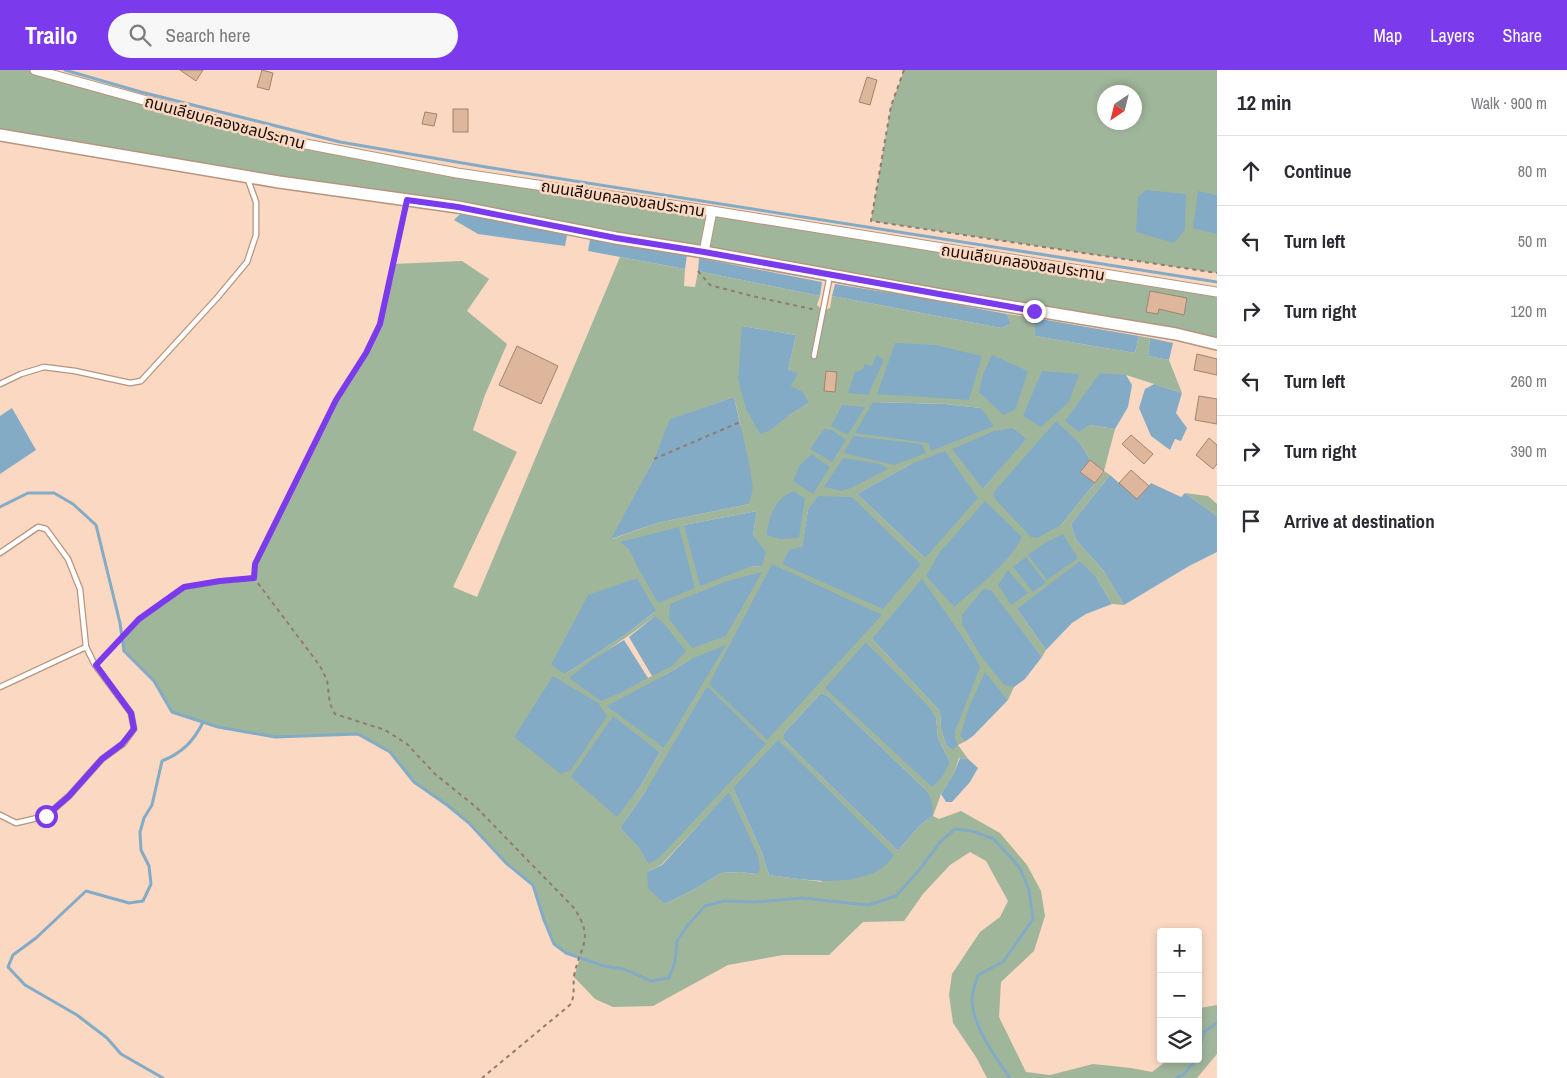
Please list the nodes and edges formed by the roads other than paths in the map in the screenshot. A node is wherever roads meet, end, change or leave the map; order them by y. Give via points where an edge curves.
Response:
1 (35, 70) edge
2 (0, 135) edge
3 (246, 176) junction
4 (712, 211) junction
5 (704, 252) junction
6 (831, 274) junction
7 (1217, 292) edge
8 (1217, 344) edge
9 (814, 356) dead end
10 (0, 384) edge
11 (0, 553) edge
12 (86, 647) junction
13 (0, 687) edge
14 (0, 815) edge

1 - 4 street, ถนนเลียบคลองชลประทาน via 295,142 457,173
2 - 3 street
3 - 5 street via 468,209
3 - 10 lane via 256,202 256,235 247,262 141,381 130,384 44,367
4 - 5 street
4 - 7 street, ถนนเลียบคลองชลประทาน
5 - 6 street
6 - 8 street via 1176,334
6 - 9 lane
11 - 12 lane via 38,527 46,529 68,559 80,589
12 - 13 lane
12 - 14 lane via 131,713 134,729 46,816 16,823

